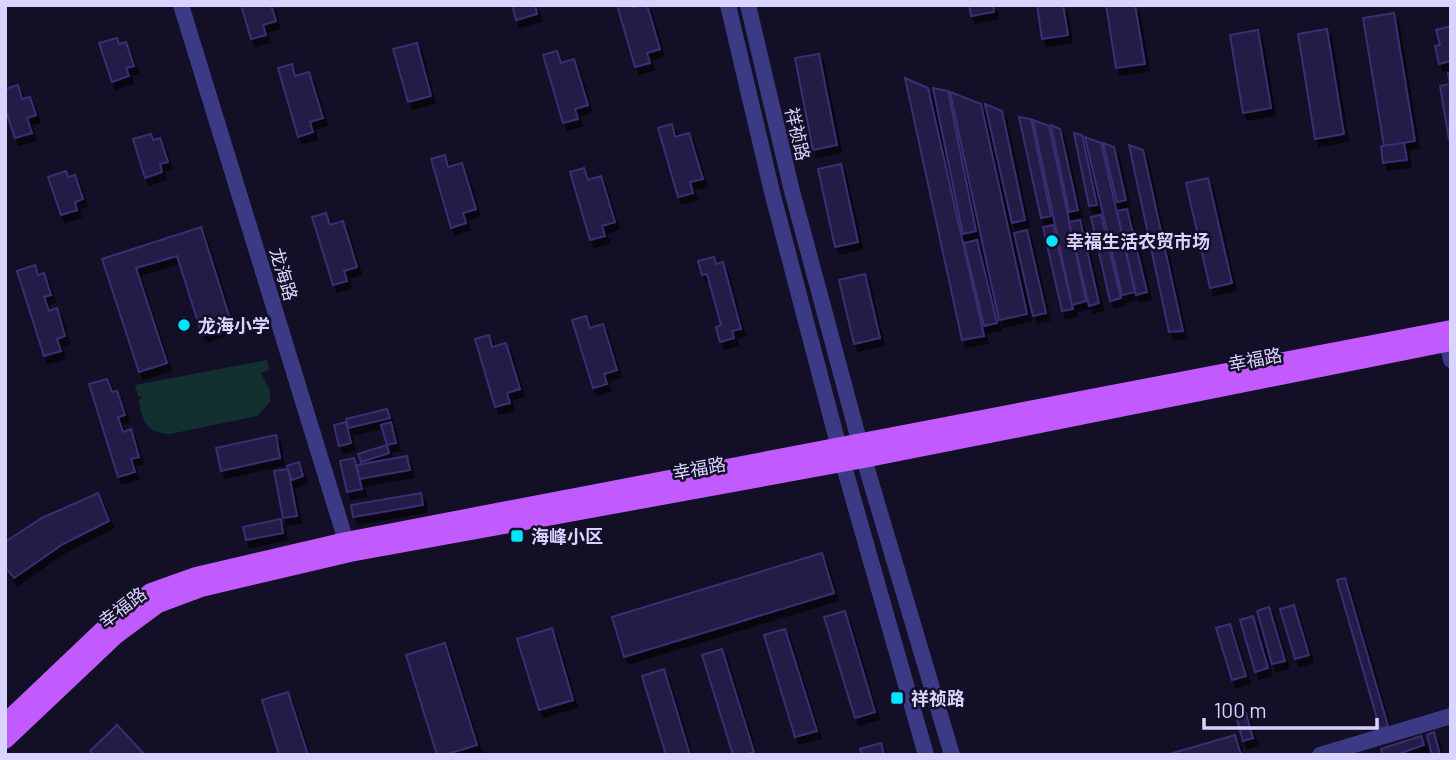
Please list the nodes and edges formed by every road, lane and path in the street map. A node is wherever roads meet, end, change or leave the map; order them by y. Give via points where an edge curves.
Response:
1 (181, 5) edge
2 (728, 5) edge
3 (748, 5) edge
4 (1449, 341) edge
5 (862, 451) junction
6 (841, 455) junction
7 (348, 547) junction
8 (1451, 716) edge
9 (5, 723) edge
10 (5, 740) edge
11 (926, 755) edge
12 (952, 755) edge
13 (1320, 755) edge

1 - 7 street, 龙海路
2 - 6 street
3 - 5 street, 祥祯路
4 - 5 main road, 幸福路
5 - 6 main road, 幸福路
5 - 12 street, 祥祯路
6 - 7 main road, 幸福路
6 - 11 street
7 - 9 main road, 幸福路 via 195,576 151,592 108,625
7 - 10 main road, 幸福路 via 158,604 116,635
8 - 13 street

